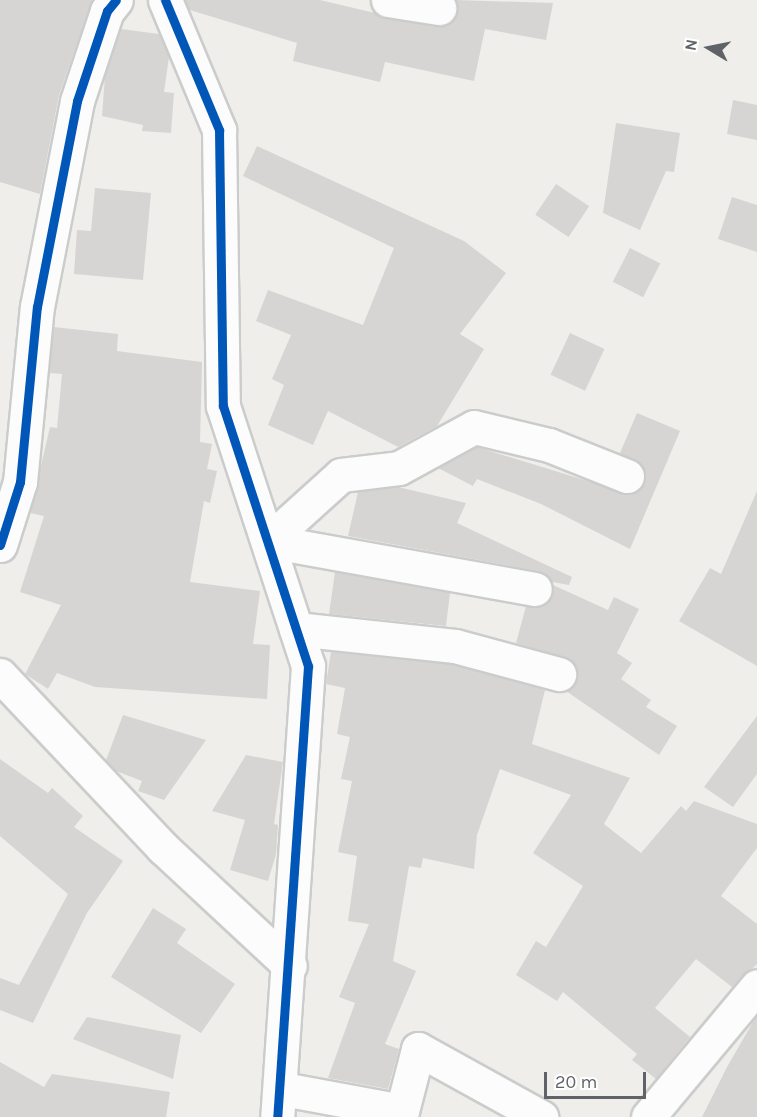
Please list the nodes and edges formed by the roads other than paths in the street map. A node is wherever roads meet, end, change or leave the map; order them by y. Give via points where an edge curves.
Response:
1 (116, 0) edge
2 (165, 0) edge
3 (388, 0) edge
4 (439, 8) dead end
5 (627, 476) dead end
6 (268, 541) junction
7 (0, 545) edge
8 (535, 589) dead end
9 (296, 629) junction
10 (559, 674) dead end
11 (0, 675) edge
12 (290, 966) junction
13 (757, 986) edge
14 (280, 1103) edge
15 (541, 1117) edge
16 (648, 1117) edge

1 - 7 street via 107,11 77,101 37,307 20,482
2 - 6 street via 219,130 224,406
3 - 4 street
5 - 6 street via 549,445 474,427 399,468 341,475
6 - 8 street
6 - 9 street
9 - 10 street via 455,646
9 - 12 street via 308,666
11 - 12 street via 163,848
12 - 14 street
13 - 16 street
14 - 15 street via 402,1112 418,1049

